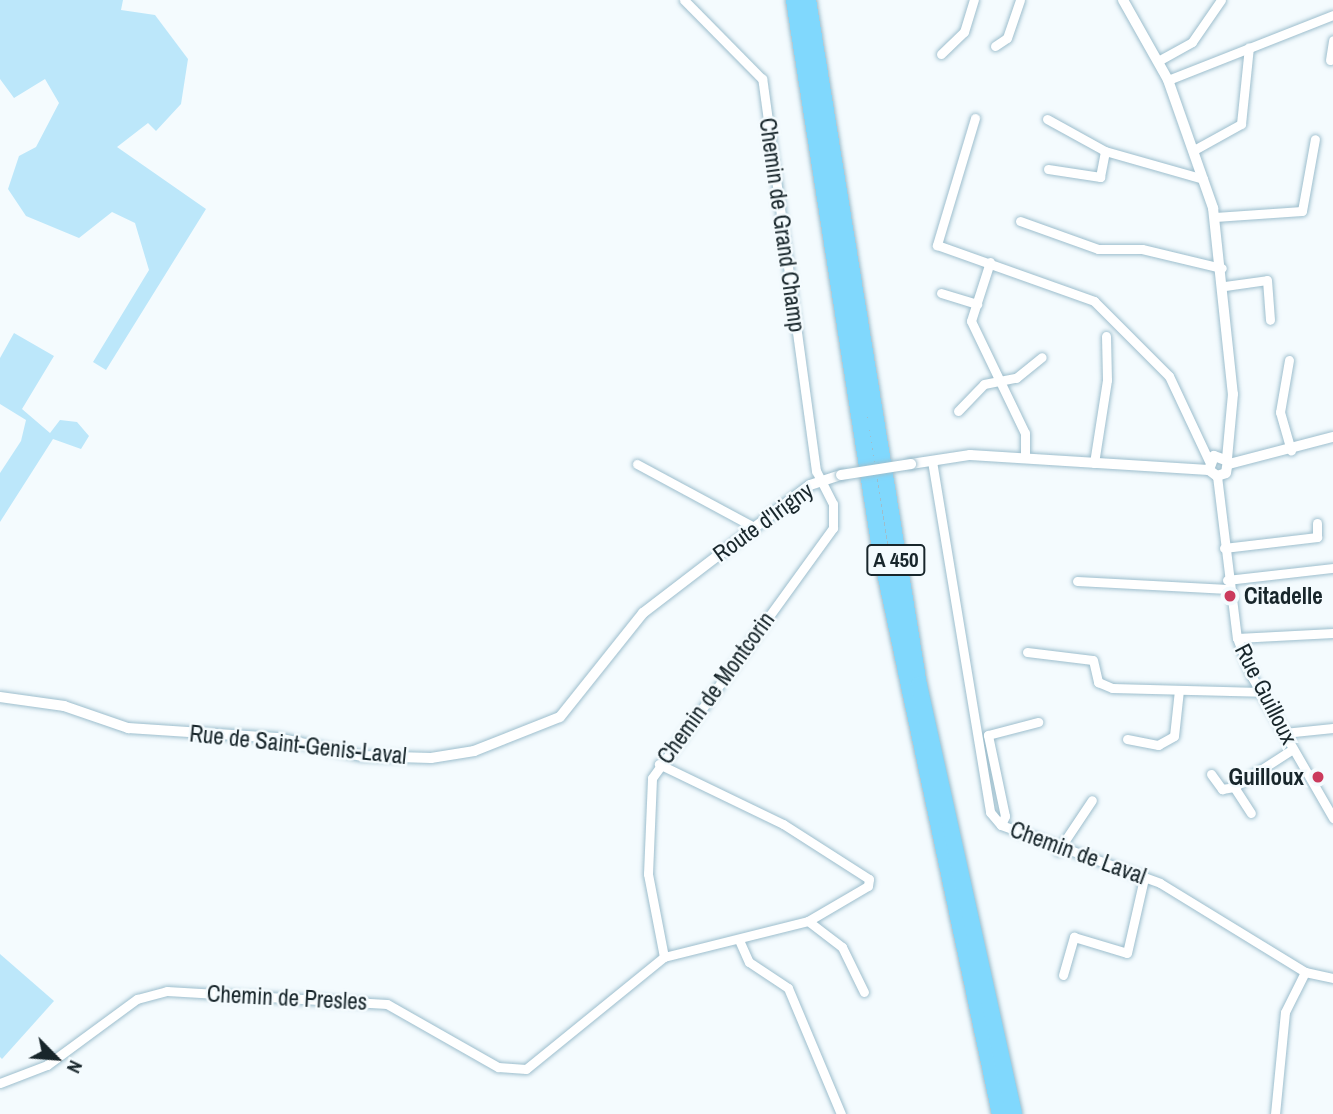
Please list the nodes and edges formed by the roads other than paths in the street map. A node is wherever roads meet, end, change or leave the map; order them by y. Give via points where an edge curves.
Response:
1 (684, 0) edge
2 (794, 0) edge
3 (808, 0) edge
4 (974, 0) edge
5 (1020, 0) edge
6 (1123, 0) edge
7 (1222, 0) edge
8 (1333, 15) edge
9 (1333, 40) edge
10 (995, 46) dead end
11 (1250, 47) junction
12 (941, 54) dead end
13 (1329, 60) dead end
14 (1158, 61) junction
15 (1168, 80) junction
16 (975, 118) dead end
17 (1047, 119) dead end
18 (1315, 139) dead end
19 (1195, 150) junction
20 (1105, 151) junction
21 (1048, 169) dead end
22 (1203, 179) junction
23 (1215, 217) junction
24 (1020, 221) dead end
25 (990, 262) junction
26 (1222, 268) junction
27 (1225, 286) junction
28 (941, 293) dead end
29 (977, 304) junction
30 (1270, 320) dead end
31 (1106, 336) dead end
32 (1042, 358) dead end
33 (1289, 360) dead end
34 (1002, 381) junction
35 (958, 411) dead end
36 (1333, 437) edge
37 (1291, 450) junction
38 (1025, 457) junction
39 (932, 461) junction
40 (1228, 462) junction
41 (1094, 463) junction
42 (637, 464) dead end
43 (1212, 469) junction
44 (823, 479) junction
45 (1317, 523) dead end
46 (754, 527) junction
47 (1224, 548) junction
48 (1333, 568) edge
49 (1077, 581) dead end
50 (1228, 585) junction
51 (1333, 633) edge
52 (1237, 638) junction
53 (1027, 652) dead end
54 (1179, 690) junction
55 (1260, 692) junction
56 (0, 697) edge
57 (1038, 722) dead end
58 (1333, 728) edge
59 (1284, 733) junction
60 (1127, 739) dead end
61 (1293, 749) junction
62 (474, 751) joint
63 (659, 764) junction
64 (1211, 774) dead end
65 (1234, 787) junction
66 (1092, 800) dead end
67 (1251, 813) dead end
68 (1333, 818) edge
69 (1001, 825) junction
70 (1058, 851) junction
71 (1144, 878) junction
72 (808, 920) junction
73 (739, 940) junction
74 (664, 957) junction
75 (1305, 972) junction
76 (1063, 975) dead end
77 (1333, 978) edge
78 (864, 992) dead end
79 (0, 1083) edge
80 (841, 1114) edge
81 (1000, 1114) edge
82 (1014, 1114) edge
83 (1275, 1114) edge

1 - 44 street, Chemin de Grand Champ via 762,79 816,471
2 - 81 highway, A 450 via 880,549
3 - 82 highway, A 450 via 917,673
4 - 12 street via 964,32
5 - 10 street via 1007,38
6 - 14 street
7 - 14 street via 1192,42
8 - 11 street
9 - 13 street
11 - 15 street
11 - 19 street via 1241,124
14 - 15 street
15 - 19 street
16 - 25 street, Rue Guilloux via 937,245
17 - 20 street
18 - 23 street via 1302,211
19 - 22 street
20 - 21 street via 1100,177
20 - 22 street
22 - 23 street
23 - 26 street
24 - 26 street via 1098,249 1142,249
25 - 29 street
25 - 43 street, Rue Guilloux via 1094,301 1130,333 1169,376
26 - 27 street
27 - 30 street via 1268,280
27 - 40 street via 1234,394
28 - 29 street
29 - 34 street via 971,321 977,342
31 - 41 street via 1107,380
32 - 34 street
33 - 37 street via 1280,412
34 - 35 street via 984,384
34 - 38 street via 1025,433
36 - 37 street, Route d'Irigny
37 - 40 street, Route d'Irigny
38 - 39 street, Route d'Irigny
38 - 41 street, Route d'Irigny
39 - 44 street, Route d'Irigny, bridge
39 - 69 street, Chemin de Laval via 990,812
40 - 43 street, Route d'Irigny
40 - 43 street
41 - 43 street, Route d'Irigny
42 - 46 street
43 - 47 street, Rue Guilloux
44 - 46 street, Route d'Irigny
44 - 63 street, Chemin de Montcorin via 834,504 833,528
45 - 47 street via 1317,537
46 - 62 street, Route d'Irigny via 643,613 586,692 560,717
47 - 50 street, Rue Guilloux
48 - 50 street
49 - 50 street
50 - 52 street, Rue Guilloux
51 - 52 street
52 - 55 street, Rue Guilloux
53 - 54 street via 1093,660 1098,682 1112,688
54 - 55 street
54 - 60 street via 1174,736 1158,745
55 - 59 street, Rue Guilloux
56 - 62 street, Rue de Saint-Genis-Laval via 64,706 128,728 277,738 362,756 431,758
57 - 69 street via 988,735 1005,816
58 - 59 street
59 - 61 street, Rue Guilloux
61 - 65 street
61 - 68 street, Rue Guilloux
63 - 72 street, Chemin de Presles via 783,824 869,879 865,890
63 - 74 street, Chemin de Montcorin via 652,778 648,874
64 - 65 street via 1222,789
65 - 67 street
66 - 70 street
69 - 70 street, Chemin de Laval
70 - 71 street, Chemin de Laval
71 - 75 street, Chemin de Laval via 1299,962
71 - 76 street via 1127,953 1074,937
72 - 73 street, Chemin de Presles
72 - 78 street via 842,947
73 - 74 street, Chemin de Presles via 704,942
73 - 80 street via 749,962 788,988
74 - 79 street, Chemin de Presles via 526,1069 498,1067 387,1004 167,991 137,999 47,1065
75 - 77 street, Chemin de Laval
75 - 83 street via 1285,1012

